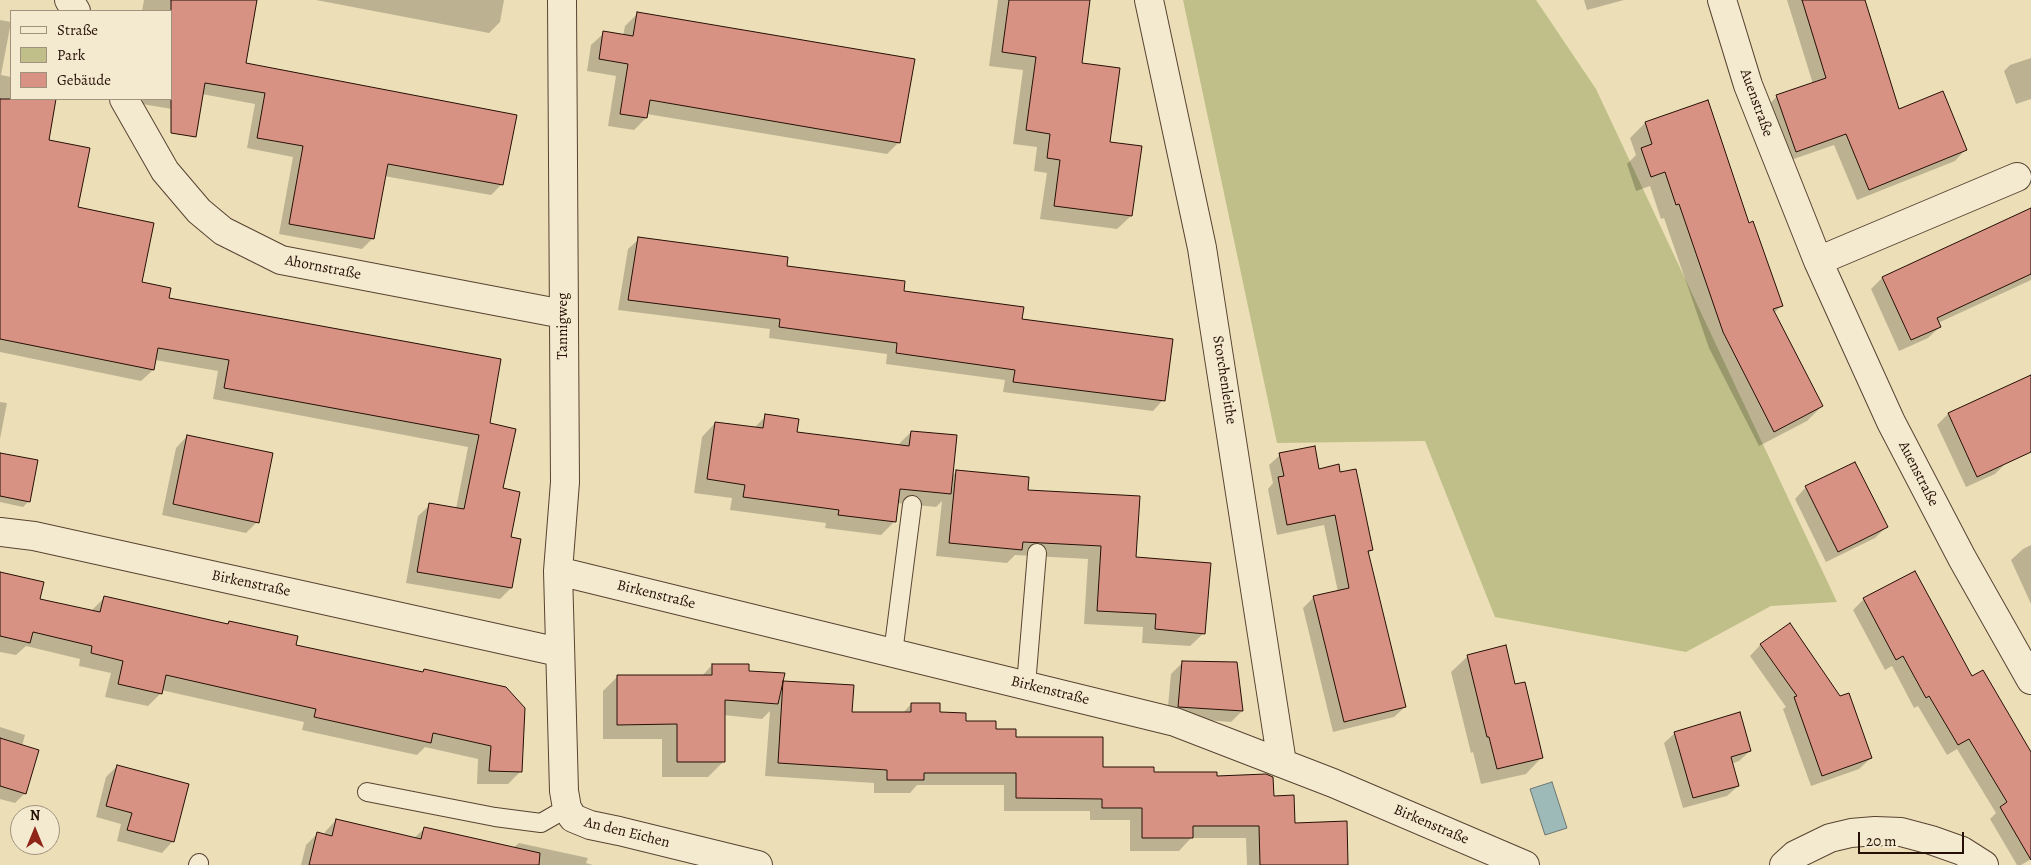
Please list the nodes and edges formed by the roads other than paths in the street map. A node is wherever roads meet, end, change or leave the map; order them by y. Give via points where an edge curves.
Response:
1 (562, 0) edge
2 (1149, 0) edge
3 (1722, 0) edge
4 (125, 100) edge
5 (2017, 177) dead end
6 (1818, 261) junction
7 (562, 314) junction
8 (912, 505) dead end
9 (0, 532) edge
10 (1037, 553) dead end
11 (558, 571) junction
12 (560, 652) junction
13 (893, 653) junction
14 (2031, 680) edge
15 (1026, 685) junction
16 (1282, 763) junction
17 (367, 792) dead end
18 (568, 808) junction
19 (758, 865) edge
20 (1525, 865) edge
21 (1784, 865) edge
22 (1984, 865) edge

1 - 7 street, Tannigweg
2 - 16 street, Storchenleithe via 1202,248
3 - 6 street, Auenstraße via 1748,85
4 - 7 street, Ahornstraße via 165,171 199,211 223,231 281,260
5 - 6 street
6 - 14 street, Auenstraße via 1891,422 1966,566
7 - 11 street, Tannigweg via 565,482
8 - 13 lane
9 - 12 street, Birkenstraße via 34,536
10 - 15 lane
11 - 12 street, Tannigweg
11 - 13 street, Birkenstraße
12 - 18 street, An den Eichen via 564,791
13 - 15 street, Birkenstraße
15 - 16 street, Birkenstraße via 1174,722
16 - 20 street, Birkenstraße
17 - 18 lane via 541,823
18 - 19 street, An den Eichen via 573,818 590,826
21 - 22 street via 1830,838 1875,831 1901,832 1931,840 1962,851

